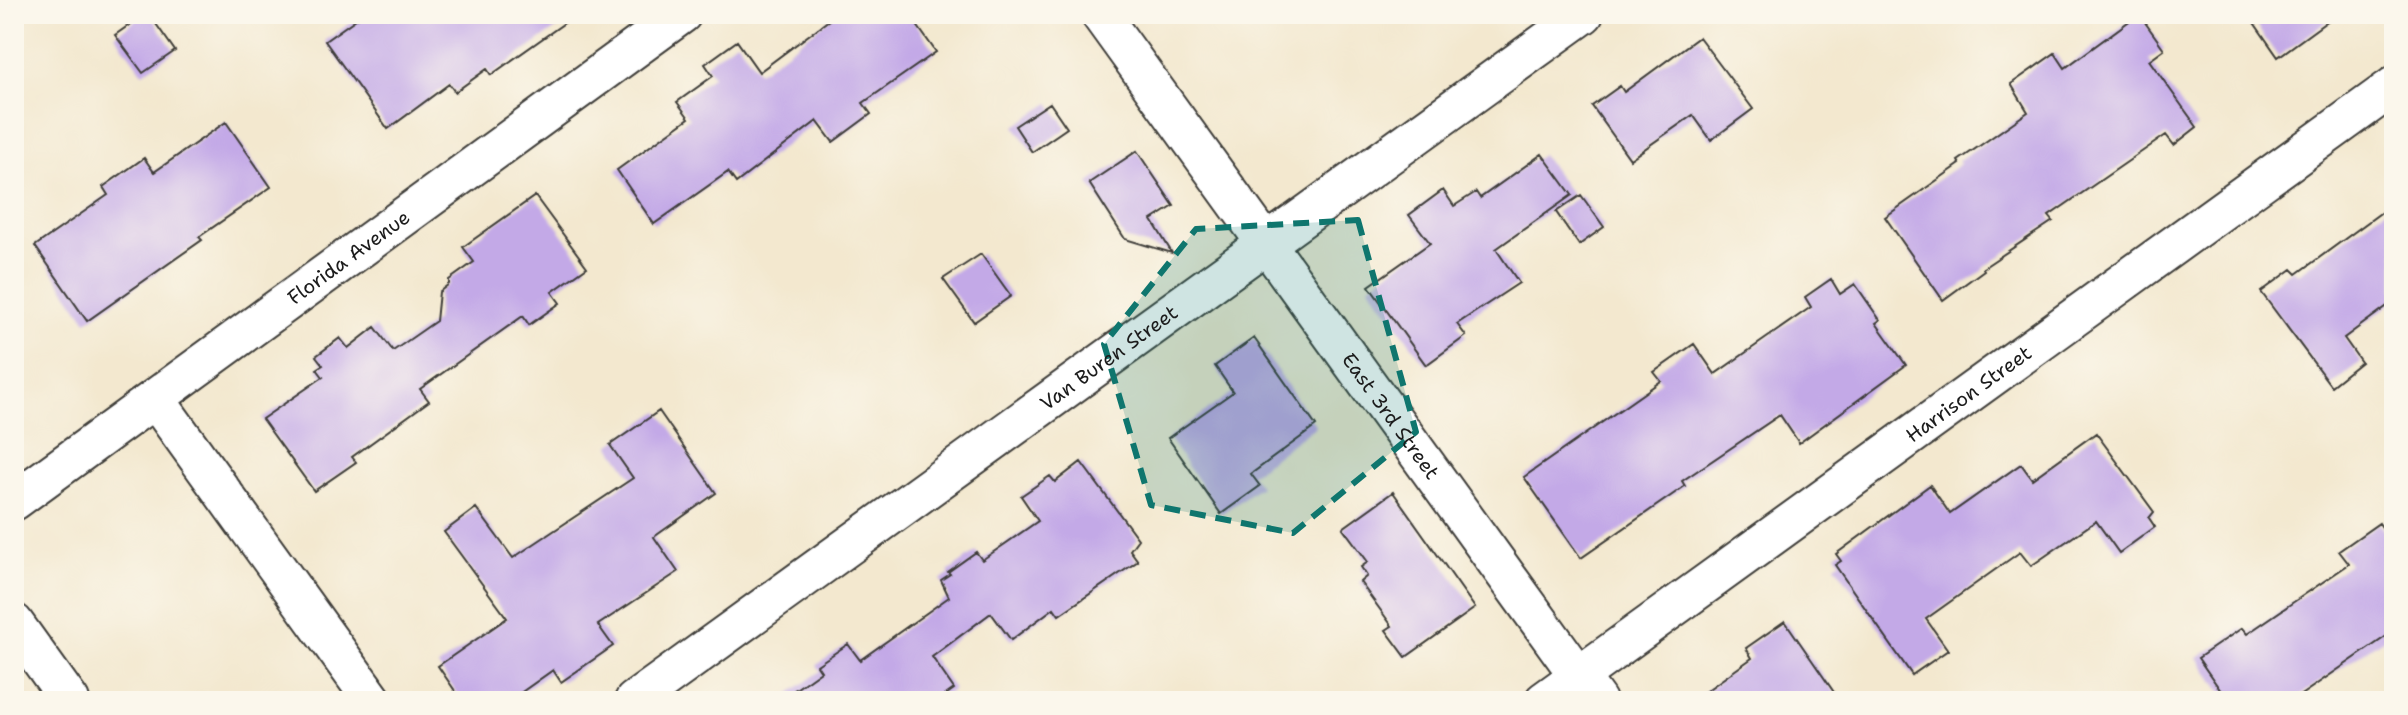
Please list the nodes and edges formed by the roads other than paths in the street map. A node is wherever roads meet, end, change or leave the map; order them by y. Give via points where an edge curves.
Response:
1 (682, 14) edge
2 (1100, 14) edge
3 (1584, 14) edge
4 (2394, 86) edge
5 (1265, 245) junction
6 (156, 400) junction
7 (14, 501) edge
8 (14, 623) edge
9 (1588, 688) edge
10 (70, 701) edge
11 (373, 701) edge
12 (634, 701) edge
13 (1544, 701) edge

1 - 6 street, Florida Avenue
2 - 5 street, East 3rd Street
3 - 5 street, Van Buren Street
4 - 9 street, Harrison Street
5 - 9 street, East 3rd Street
5 - 12 street, Van Buren Street
6 - 7 street, Florida Avenue
6 - 11 street
8 - 10 street
9 - 13 street, Harrison Street

